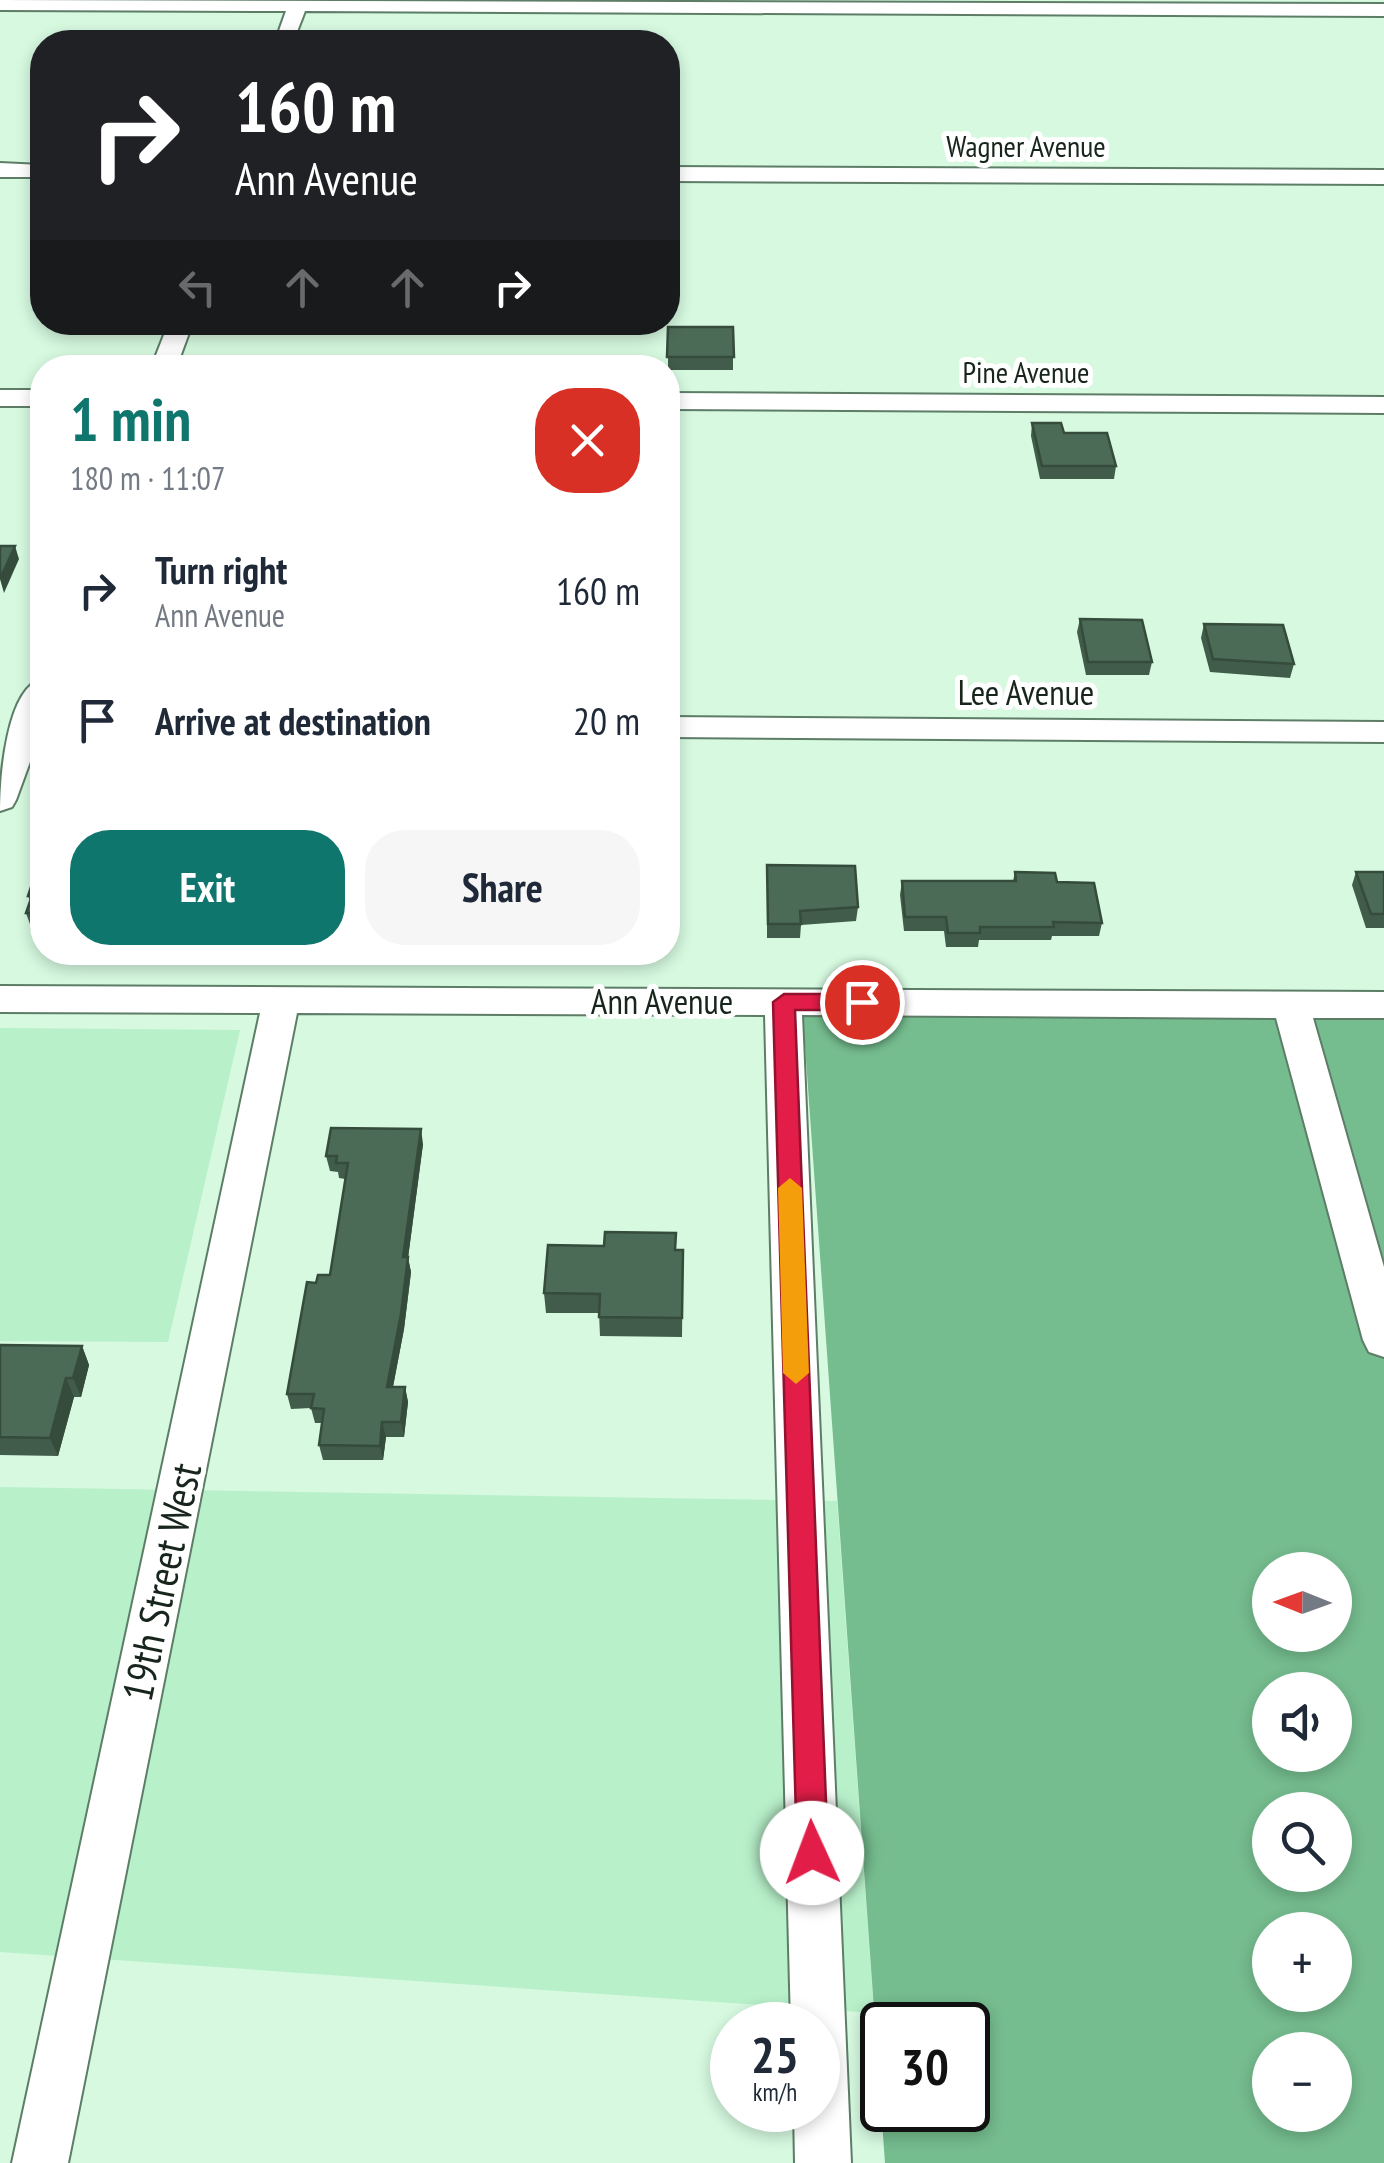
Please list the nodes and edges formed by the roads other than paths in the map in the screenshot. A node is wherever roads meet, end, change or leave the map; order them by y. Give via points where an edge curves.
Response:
1 (299, 2) edge
2 (0, 4) edge
3 (1374, 10) edge
4 (288, 30) edge
5 (0, 170) edge
6 (30, 171) edge
7 (680, 174) edge
8 (1384, 177) edge
9 (0, 398) edge
10 (30, 398) edge
11 (680, 401) edge
12 (1384, 405) edge
13 (24, 723) edge
14 (680, 727) edge
15 (1384, 732) edge
16 (0, 800) edge
17 (0, 998) edge
18 (281, 1001) junction
19 (784, 1002) junction
20 (1291, 1005) junction
21 (1384, 1006) edge
22 (1384, 1340) edge
23 (40, 2163) edge
24 (823, 2163) edge

1 - 2 street
1 - 3 street
1 - 4 street
5 - 6 street
7 - 8 street, Wagner Avenue
9 - 10 street
11 - 12 street, Pine Avenue
13 - 16 street
14 - 15 street, Lee Avenue
17 - 18 street, Ann Avenue
18 - 19 street, Ann Avenue
18 - 23 street, 19th Street West
19 - 20 street, Ann Avenue
19 - 24 street
20 - 21 street, Ann Avenue
20 - 22 street

